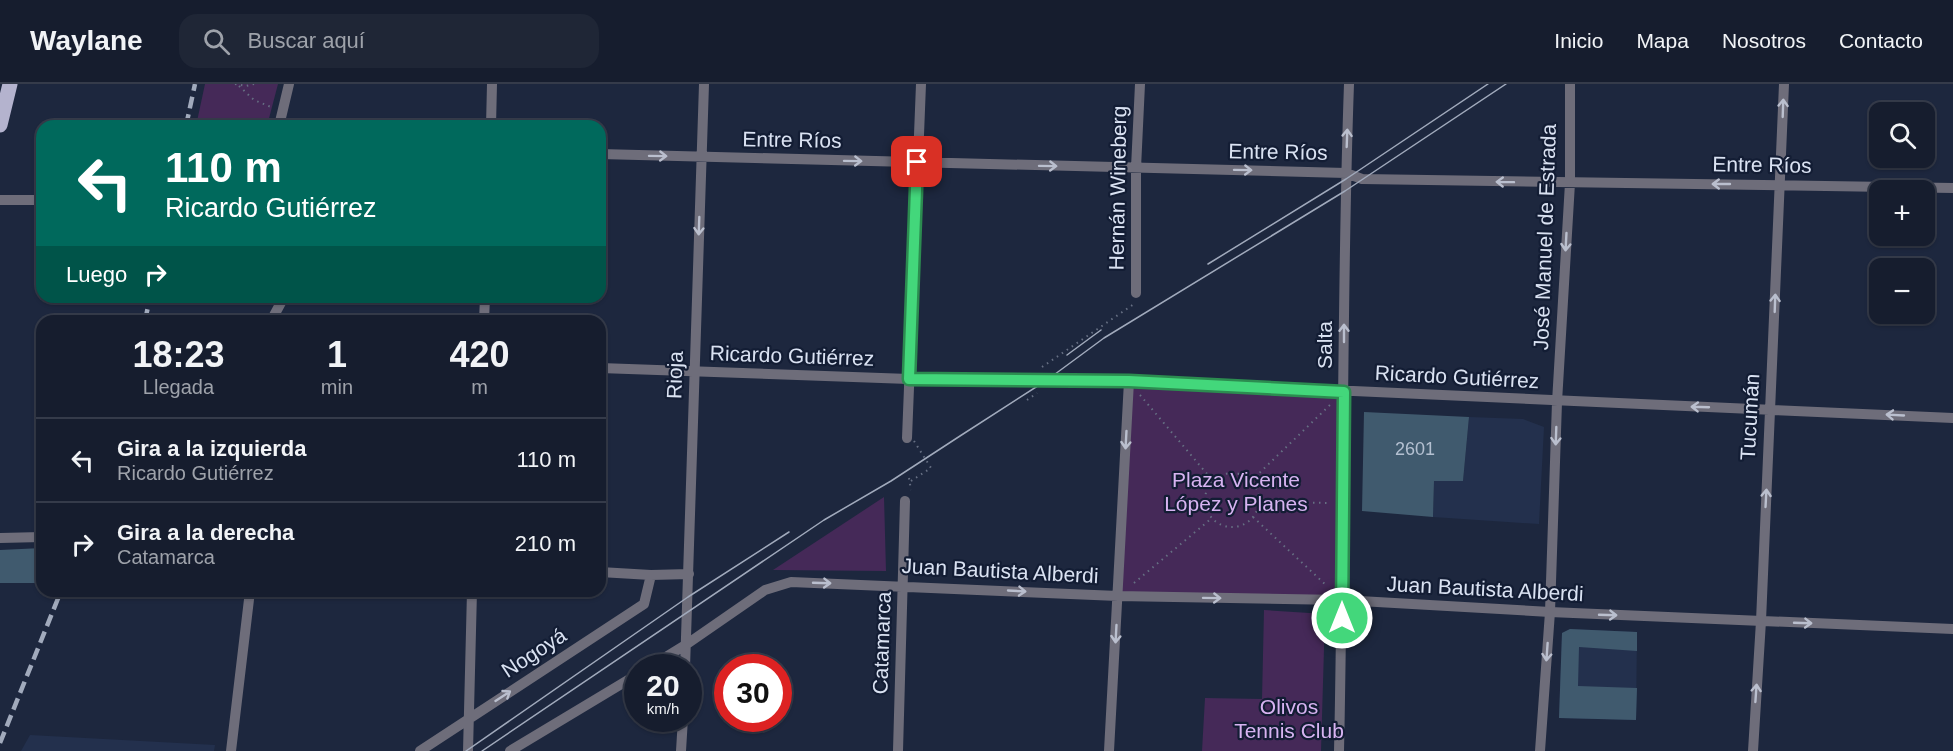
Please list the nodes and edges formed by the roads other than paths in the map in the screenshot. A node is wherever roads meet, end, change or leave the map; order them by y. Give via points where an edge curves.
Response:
1 (10, 84) edge
2 (289, 84) edge
3 (492, 84) edge
4 (704, 84) edge
5 (921, 84) edge
6 (1140, 84) edge
7 (1349, 84) edge
8 (1570, 84) edge
9 (1784, 84) edge
10 (280, 120) edge
11 (490, 120) edge
12 (0, 124) edge
13 (606, 154) edge
14 (702, 157) junction
15 (917, 162) junction
16 (1136, 168) junction
17 (1346, 173) junction
18 (1570, 183) junction
19 (1780, 184) junction
20 (1953, 188) edge
21 (0, 200) edge
22 (36, 200) edge
23 (1136, 293) road end
24 (606, 368) edge
25 (695, 372) junction
26 (909, 379) junction
27 (1129, 381) junction
28 (1344, 392) junction
29 (1557, 402) junction
30 (1770, 409) junction
31 (1953, 418) edge
32 (910, 440) road end
33 (905, 501) dead end
34 (36, 537) edge
35 (0, 538) edge
36 (606, 572) edge
37 (689, 573) junction
38 (651, 575) junction
39 (904, 585) junction
40 (1118, 596) junction
41 (249, 597) edge
42 (472, 597) edge
43 (1342, 600) junction
44 (1550, 612) junction
45 (1761, 621) junction
46 (1953, 629) edge
47 (687, 644) junction
48 (671, 654) edge
49 (687, 654) edge
50 (624, 682) edge
51 (468, 718) junction
52 (682, 732) edge
53 (231, 751) edge
54 (420, 751) edge
55 (468, 751) edge
56 (510, 751) edge
57 (681, 751) edge
58 (898, 751) edge
59 (1109, 751) edge
60 (1339, 751) edge
61 (1540, 751) edge
62 (1753, 751) edge

1 - 12 main road
2 - 10 street
3 - 11 street
4 - 14 street, Rioja
5 - 15 street
6 - 16 street, Hernán Wineberg
17 -> 7 street, Salta
8 - 18 street, José Manuel de Estrada
19 -> 9 street, Tucumán
13 -> 14 street, Entre Ríos
14 -> 15 street, Entre Ríos
14 -> 25 street, Rioja
15 -> 16 street, Entre Ríos
15 - 26 street
16 -> 17 street, Entre Ríos
16 - 23 street, Hernán Wineberg
18 -> 17 street, Entre Ríos via 1362,179
28 -> 17 street, Salta
19 -> 18 street, Entre Ríos
18 -> 29 street, José Manuel de Estrada
19 - 20 street, Entre Ríos
30 -> 19 street, Tucumán
21 - 22 street
24 - 25 street, Ricardo Gutiérrez
25 - 26 street, Ricardo Gutiérrez
25 - 37 street, Rioja
26 - 27 street, Ricardo Gutiérrez
26 - 32 street
27 - 28 street, Ricardo Gutiérrez
27 -> 40 street
28 - 29 street, Ricardo Gutiérrez
28 - 43 street, Salta
30 -> 29 street, Ricardo Gutiérrez
29 -> 44 street, José Manuel de Estrada
31 -> 30 street, Ricardo Gutiérrez
45 -> 30 street, Tucumán
33 - 39 street, Catamarca
34 - 35 street
36 - 38 street
37 - 38 street
37 - 47 street, Rioja
51 -> 38 street, Nogoyá via 644,604
39 -> 40 street, Juan Bautista Alberdi
47 -> 39 street, Juan Bautista Alberdi via 765,590 790,582
39 - 58 street, Catamarca
40 -> 43 street, Juan Bautista Alberdi
40 -> 59 street
41 - 53 street
42 - 51 street
43 - 44 street, Juan Bautista Alberdi
43 - 60 street, Salta
44 -> 45 street, Juan Bautista Alberdi
44 -> 61 street, José Manuel de Estrada
45 -> 46 street, Juan Bautista Alberdi
62 -> 45 street, Tucumán
47 - 48 street, Juan Bautista Alberdi
47 - 49 street, Rioja
50 - 56 street
51 - 54 street, Nogoyá
51 - 55 street
52 - 57 street

